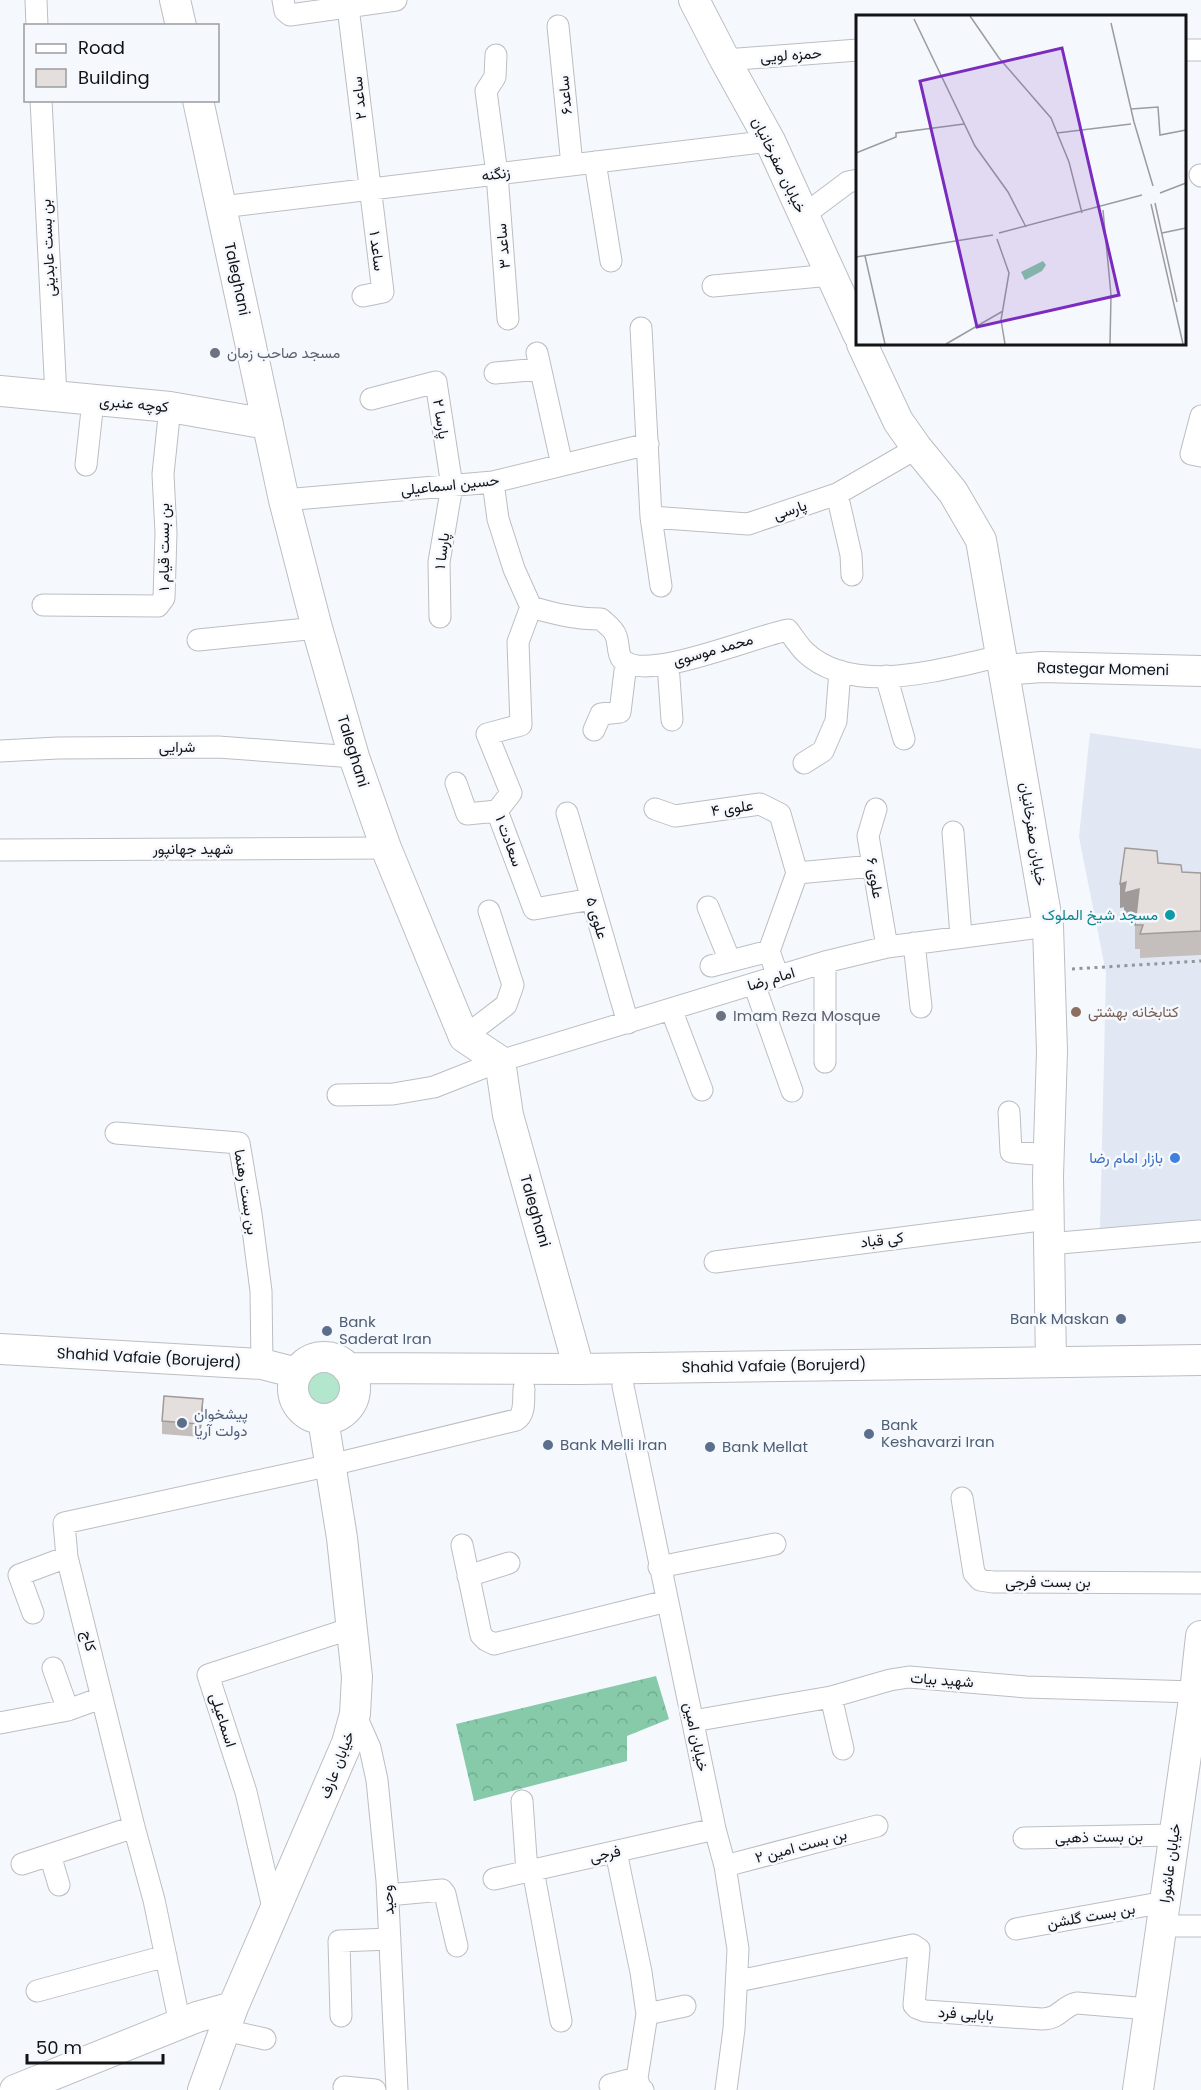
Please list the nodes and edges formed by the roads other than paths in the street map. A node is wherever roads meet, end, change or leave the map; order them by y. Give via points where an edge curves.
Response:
1 (36, 0) edge
2 (175, 0) edge
3 (283, 0) edge
4 (396, 0) edge
5 (694, 0) edge
6 (348, 7) junction
7 (37, 24) edge
8 (181, 24) edge
9 (558, 26) dead end
10 (856, 50) edge
11 (496, 55) dead end
12 (725, 60) junction
13 (41, 102) edge
14 (198, 102) edge
15 (770, 141) junction
16 (595, 162) junction
17 (572, 165) junction
18 (497, 174) junction
19 (856, 180) edge
20 (369, 189) junction
21 (222, 207) junction
22 (804, 215) junction
23 (611, 261) dead end
24 (842, 284) edge
25 (713, 286) dead end
26 (363, 296) dead end
27 (508, 319) dead end
28 (641, 328) dead end
29 (856, 328) edge
30 (862, 345) edge
31 (495, 373) dead end
32 (0, 391) edge
33 (56, 396) junction
34 (370, 399) dead end
35 (93, 401) junction
36 (171, 407) junction
37 (1201, 416) edge
38 (268, 424) junction
39 (648, 444) junction
40 (917, 448) junction
41 (1201, 456) edge
42 (86, 465) dead end
43 (562, 465) junction
44 (493, 482) junction
45 (452, 486) junction
46 (837, 494) junction
47 (284, 500) junction
48 (651, 517) junction
49 (852, 575) dead end
50 (661, 586) dead end
51 (43, 605) dead end
52 (531, 607) junction
53 (440, 617) dead end
54 (317, 628) junction
55 (198, 640) dead end
56 (627, 663) junction
57 (1003, 663) junction
58 (668, 664) junction
59 (840, 671) junction
60 (1201, 672) edge
61 (886, 676) junction
62 (672, 720) dead end
63 (594, 730) dead end
64 (904, 739) dead end
65 (0, 751) edge
66 (354, 757) junction
67 (804, 763) dead end
68 (456, 783) dead end
69 (655, 809) dead end
70 (876, 809) dead end
71 (497, 811) junction
72 (567, 813) dead end
73 (953, 832) dead end
74 (386, 848) junction
75 (0, 850) edge
76 (873, 867) junction
77 (797, 873) junction
78 (592, 899) junction
79 (708, 907) dead end
80 (489, 911) dead end
81 (1048, 926) junction
82 (962, 936) junction
83 (914, 943) junction
84 (887, 947) junction
85 (769, 951) junction
86 (825, 962) junction
87 (778, 977) junction
88 (754, 984) junction
89 (921, 1007) dead end
90 (671, 1009) junction
91 (628, 1023) junction
92 (464, 1037) junction
93 (500, 1061) junction
94 (825, 1062) dead end
95 (702, 1090) dead end
96 (792, 1091) dead end
97 (338, 1095) dead end
98 (1009, 1112) dead end
99 (116, 1133) dead end
100 (1048, 1155) junction
101 (1048, 1231) junction
102 (1199, 1231) dead end
103 (715, 1262) dead end
104 (0, 1349) edge
105 (1201, 1360) edge
106 (1052, 1362) junction
107 (262, 1364) junction
108 (579, 1369) junction
109 (297, 1373) junction
110 (1201, 1377) edge
111 (351, 1378) junction
112 (623, 1386) junction
113 (524, 1389) junction
114 (323, 1419) junction
115 (331, 1465) junction
116 (962, 1498) dead end
117 (775, 1544) dead end
118 (462, 1545) dead end
119 (67, 1557) junction
120 (509, 1563) dead end
121 (659, 1567) junction
122 (468, 1576) junction
123 (1201, 1583) edge
124 (666, 1601) junction
125 (33, 1613) dead end
126 (352, 1628) junction
127 (1200, 1653) edge
128 (53, 1668) dead end
129 (1195, 1692) junction
130 (831, 1696) junction
131 (101, 1698) junction
132 (68, 1710) junction
133 (356, 1714) junction
134 (693, 1721) junction
135 (0, 1723) edge
136 (843, 1749) dead end
137 (522, 1801) dead end
138 (877, 1826) dead end
139 (134, 1827) junction
140 (715, 1830) junction
141 (1174, 1835) junction
142 (1024, 1838) dead end
143 (616, 1852) junction
144 (50, 1855) junction
145 (22, 1864) dead end
146 (725, 1866) junction
147 (530, 1871) junction
148 (494, 1879) dead end
149 (59, 1885) dead end
150 (388, 1895) junction
151 (274, 1912) junction
152 (1163, 1914) junction
153 (1201, 1926) edge
154 (1017, 1929) dead end
155 (390, 1939) junction
156 (457, 1946) dead end
157 (166, 1956) junction
158 (738, 1981) junction
159 (37, 1991) dead end
160 (684, 2006) dead end
161 (1149, 2009) junction
162 (647, 2014) junction
163 (341, 2016) dead end
164 (229, 2018) junction
165 (561, 2021) dead end
166 (180, 2024) junction
167 (265, 2039) dead end
168 (640, 2084) edge
169 (610, 2085) dead end
170 (344, 2087) dead end
171 (15, 2090) edge
172 (203, 2090) edge
173 (375, 2090) edge
174 (397, 2090) edge
175 (726, 2090) edge
176 (1138, 2090) edge

1 - 7 street
2 - 8 main road
3 - 6 street via 286,14 290,15
4 - 6 street
5 - 12 main road, خیابان صفرخانیان
6 - 20 street, ساعد ۲
9 - 17 street, ساعد۶
10 - 12 street, حمزه لویی
11 - 18 street, ساعد ۳ via 495,77 486,91
12 - 15 main road, خیابان صفرخانیان
13 - 33 street, بن بست عابدینی
14 - 21 main road, Taleghani
15 - 16 street, زنگنه
15 - 22 main road, خیابان صفرخانیان
16 - 17 street, زنگنه
16 - 23 street
17 - 18 street, زنگنه
18 - 20 street, زنگنه
18 - 27 street, ساعد ۳
19 - 22 street via 848,182
20 - 21 street, زنگنه
20 - 26 street, ساعد ۱ via 383,292
21 - 38 main road, Taleghani
22 - 24 main road, خیابان صفرخانیان
24 - 25 street
24 - 29 main road, خیابان صفرخانیان
28 - 39 street
30 - 40 main road, خیابان صفرخانیان via 898,421
31 - 43 street via 538,361
32 - 33 main road, کوچه عنبری
33 - 35 main road, کوچه عنبری
34 - 45 street, پارسا ۲ via 436,382
35 - 36 main road, کوچه عنبری
35 - 42 street
36 - 38 main road, کوچه عنبری
36 - 51 street, بن بست قیام ۱ via 163,474 164,598 158,606
37 - 41 street via 1191,454
38 - 47 main road, Taleghani
39 - 43 street, حسین اسماعیلی
39 - 48 street
40 - 46 street, پارسی
40 - 57 main road, خیابان صفرخانیان via 953,492 981,540
43 - 44 street, حسین اسماعیلی
44 - 45 street, حسین اسماعیلی
44 - 52 street via 498,519
45 - 47 street, حسین اسماعیلی
45 - 53 street, پارسا ۱ via 439,562
46 - 48 street, پارسی via 748,524
46 - 49 street
47 - 54 main road, Taleghani
48 - 50 street
52 - 56 street via 564,617 601,619 616,633 621,658
52 - 71 street, سعادت ۱ via 518,642 521,725 488,734 511,793
54 - 55 street
54 - 66 main road, Taleghani
56 - 58 street, محمد موسوی
56 - 63 street via 620,712 601,714
57 - 60 main road, Rastegar Momeni
57 - 61 street, محمد موسوی
57 - 81 main road, خیابان صفرخانیان
58 - 59 street, محمد موسوی via 788,630 805,652
58 - 62 street
59 - 61 street, محمد موسوی
59 - 67 street via 836,721 823,752
61 - 64 street
65 - 66 street, شرایی via 218,747
66 - 74 main road, Taleghani
68 - 71 street via 467,814
69 - 77 street, علوی ۴ via 675,816 760,804 780,814
70 - 76 street, علوی ۶ via 868,836
71 - 78 street, سعادت ۱ via 534,909
72 - 78 street, علوی ۵
73 - 82 street
74 - 75 street, شهید جهانپور
74 - 92 main road, Taleghani
76 - 77 street
76 - 84 street, علوی ۶
77 - 85 street
78 - 91 street, علوی ۵
79 - 85 street via 720,964
80 - 92 street via 513,985 506,1005
81 - 82 street, امام رضا
81 - 100 main road, خیابان صفرخانیان via 1052,1052
82 - 83 street, امام رضا
83 - 84 street, امام رضا
83 - 89 street
84 - 86 street, امام رضا
85 - 87 street
86 - 87 street, امام رضا
86 - 94 street
87 - 88 street, امام رضا
88 - 90 street, امام رضا
88 - 96 street
90 - 91 street, امام رضا
90 - 95 street
91 - 93 street, امام رضا
92 - 93 main road
93 - 97 street, امام رضا via 434,1087 393,1094
93 - 108 main road, Taleghani via 508,1115
98 - 100 street via 1011,1152
99 - 107 street, بن بست رهنما via 239,1143 261,1292
100 - 101 main road, خیابان صفرخانیان
101 - 102 street, کی قباد
101 - 103 street, کی قباد
101 - 106 main road, خیابان صفرخانیان
104 - 107 main road, Shahid Vafaie (Borujerd)
105 - 106 main road, Shahid Vafaie (Borujerd)
106 - 108 main road, Shahid Vafaie (Borujerd)
107 - 109 main road, Shahid Vafaie (Borujerd)
108 - 111 main road, Shahid Vafaie (Borujerd)
109 - 111 main road via 307,1362 327,1357 337,1360
109 - 114 main road via 295,1398 308,1414
110 - 112 main road, Shahid Vafaie (Borujerd)
111 - 113 main road, Shahid Vafaie (Borujerd)
111 - 114 main road via 352,1402 337,1416
112 - 113 main road, Shahid Vafaie (Borujerd)
112 - 121 street, خیابان امین
113 - 115 street via 523,1412 516,1420
114 - 115 main road, خیابان عارف
115 - 119 street, کاج via 64,1522
115 - 126 main road, خیابان عارف
116 - 123 street, بن بست فرجی via 974,1573 980,1580
117 - 121 street
118 - 122 street
119 - 125 street via 19,1575
119 - 131 street, کاج
120 - 122 street
121 - 124 street, خیابان امین
122 - 124 street via 481,1635 495,1644
124 - 134 street, خیابان امین
126 - 133 main road, خیابان عارف
126 - 151 street, اسماعیلی via 208,1675 246,1792
127 - 129 main road, خیابان عاشورا
128 - 132 street
129 - 130 street, شهید بیات via 1026,1687 909,1677
129 - 141 main road, خیابان عاشورا
130 - 134 street, شهید بیات
130 - 136 street
131 - 132 street
131 - 139 street, کاج
132 - 135 street
133 - 150 street, وحید via 370,1748 377,1780
133 - 151 main road, خیابان عارف
134 - 140 street, خیابان امین
137 - 147 street
138 - 146 street, بن بست امین ۲
139 - 144 street
139 - 157 street, کاج
140 - 143 street, فرجی
140 - 146 street, خیابان امین
141 - 142 street, بن بست ذهبی
141 - 152 main road, خیابان عاشورا
143 - 147 street, فرجی
143 - 162 street
144 - 145 street
144 - 149 street
146 - 158 street, خیابان امین via 738,1949
147 - 148 street, فرجی
147 - 165 street
150 - 155 street, وحید
150 - 156 street via 442,1890
151 - 164 main road, خیابان عارف
152 - 153 street, بن بست گلشن
152 - 154 street, بن بست گلشن
152 - 161 main road, خیابان عاشورا
155 - 163 street via 339,1941
155 - 174 street, وحید
157 - 159 street
157 - 166 street, کاج
158 - 161 street, بابایی فرد via 913,1945 919,1949 914,2005 925,2011 1049,2019 1077,2003
158 - 175 street, خیابان امین
160 - 162 street
161 - 176 main road, خیابان عاشورا
162 - 168 street
164 - 166 main road
164 - 167 street
164 - 172 main road, خیابان عارف
166 - 171 main road
168 - 169 street
170 - 173 street

